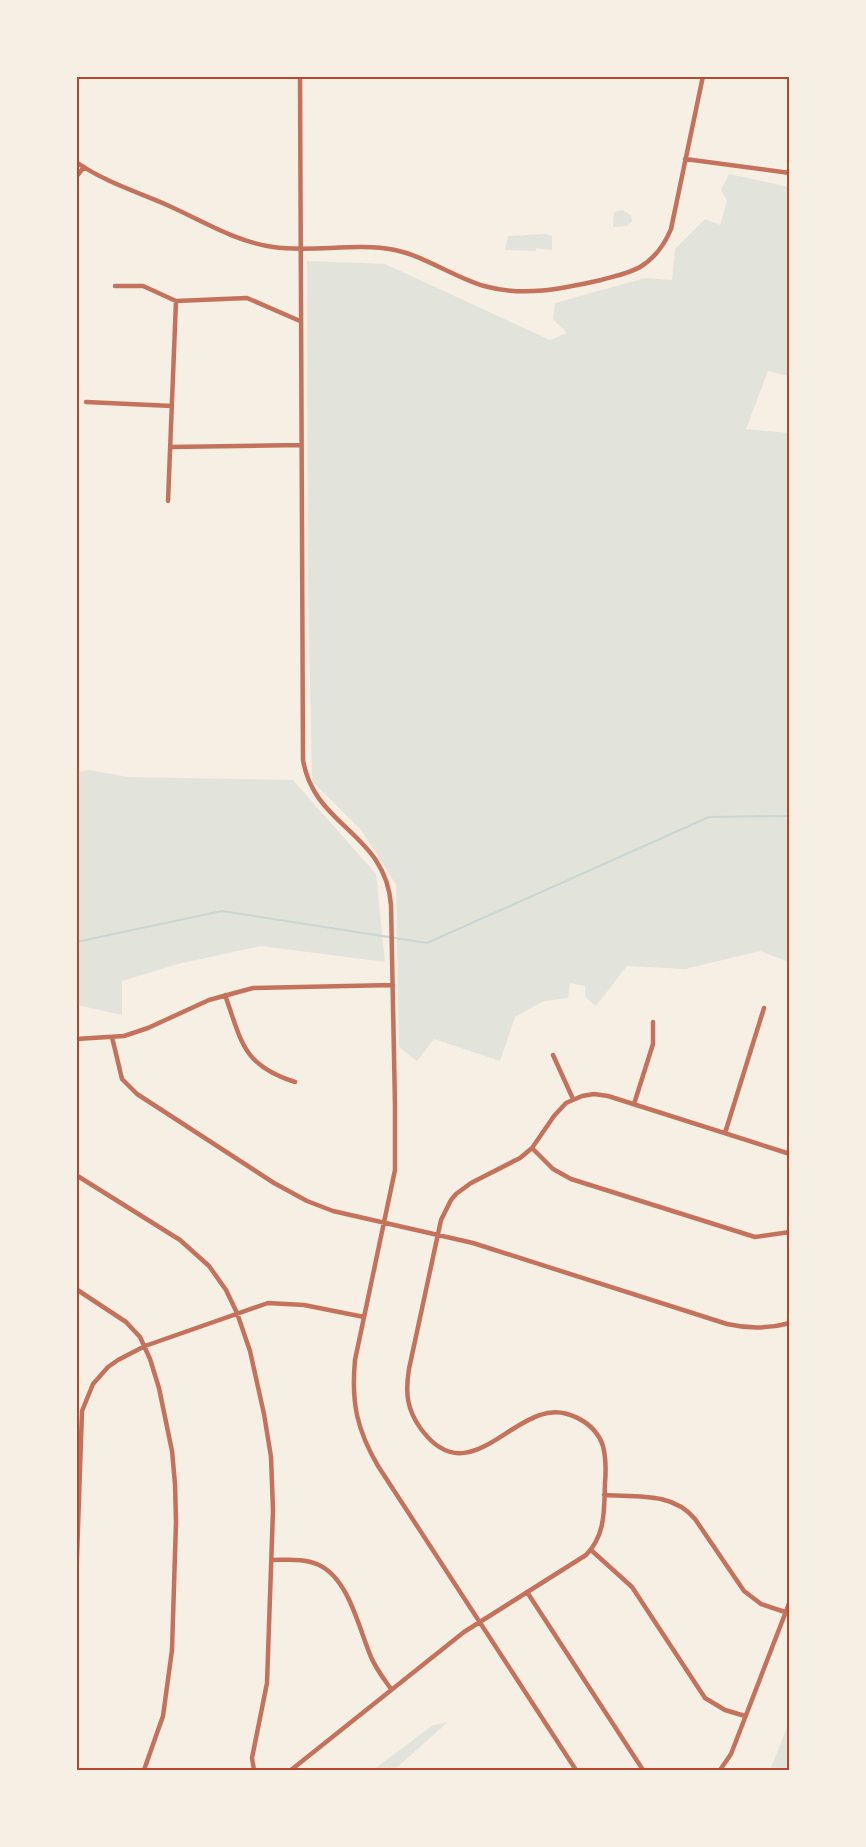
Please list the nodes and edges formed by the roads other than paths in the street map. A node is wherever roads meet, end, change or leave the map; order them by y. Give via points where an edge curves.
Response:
1 (300, 76) edge
2 (703, 76) edge
3 (686, 159) junction
4 (76, 162) edge
5 (84, 167) junction
6 (789, 173) edge
7 (76, 177) edge
8 (299, 250) junction
9 (116, 286) dead end
10 (176, 301) junction
11 (300, 321) junction
12 (86, 402) dead end
13 (172, 406) junction
14 (300, 445) junction
15 (171, 447) junction
16 (168, 501) dead end
17 (393, 985) junction
18 (225, 994) junction
19 (764, 1008) dead end
20 (653, 1022) dead end
21 (112, 1037) junction
22 (76, 1039) edge
23 (553, 1055) dead end
24 (295, 1082) dead end
25 (573, 1099) junction
26 (633, 1104) junction
27 (725, 1133) junction
28 (532, 1148) junction
29 (789, 1154) edge
30 (76, 1175) edge
31 (384, 1222) junction
32 (789, 1232) edge
33 (438, 1234) junction
34 (76, 1289) edge
35 (237, 1313) junction
36 (364, 1317) junction
37 (789, 1323) edge
38 (145, 1346) junction
39 (604, 1495) junction
40 (591, 1550) junction
41 (272, 1560) junction
42 (76, 1585) edge
43 (527, 1592) junction
44 (789, 1601) edge
45 (785, 1612) junction
46 (479, 1623) junction
47 (391, 1689) junction
48 (745, 1716) junction
49 (144, 1770) edge
50 (254, 1770) edge
51 (291, 1770) edge
52 (576, 1770) edge
53 (643, 1770) edge
54 (720, 1770) edge

1 - 8 street
2 - 3 street
3 - 6 street
3 - 8 street via 671,230 656,255 628,273 568,288 522,292 486,286 394,250
4 - 5 street
5 - 7 street
5 - 8 street via 244,239
8 - 11 street
9 - 10 street via 143,286
10 - 11 street via 247,298
10 - 13 street
11 - 14 street
12 - 13 street
13 - 15 street
14 - 15 street
14 - 17 street via 304,771 320,802 372,852 383,870 390,893
15 - 16 street
17 - 18 street via 270,986
17 - 31 street via 396,1149
18 - 21 street via 148,1028
18 - 24 street via 242,1042 253,1059 266,1071
19 - 27 street
20 - 26 street via 653,1044
21 - 22 street
21 - 31 street via 122,1079 137,1094 289,1192 333,1211
23 - 25 street
25 - 26 street via 594,1094
25 - 28 street via 554,1116
26 - 27 street
27 - 29 street
28 - 32 street via 558,1173 572,1179 755,1237
28 - 33 street via 456,1194 443,1214
30 - 35 street via 195,1252 216,1274
31 - 33 street
31 - 36 street
33 - 37 street via 727,1324 771,1328
33 - 39 street via 406,1387 411,1413 438,1445 456,1452 486,1447 538,1415 571,1415 587,1424 602,1443
34 - 38 street via 126,1322
35 - 36 street via 277,1302
35 - 38 street
35 - 41 street via 256,1376 271,1457
36 - 46 street via 353,1379 361,1435
38 - 42 street via 108,1367 93,1384 84,1404
38 - 49 street via 172,1451 176,1522 169,1678 163,1716
39 - 40 street via 601,1533
39 - 45 street via 658,1498 685,1508 744,1591 761,1604
40 - 43 street
40 - 48 street via 632,1587 705,1698
41 - 47 street via 307,1561 320,1565 334,1578 353,1608 372,1660
41 - 50 street via 267,1683 252,1758
43 - 46 street
43 - 53 street
44 - 45 street
45 - 48 street
46 - 47 street
46 - 52 street
47 - 51 street
48 - 54 street

